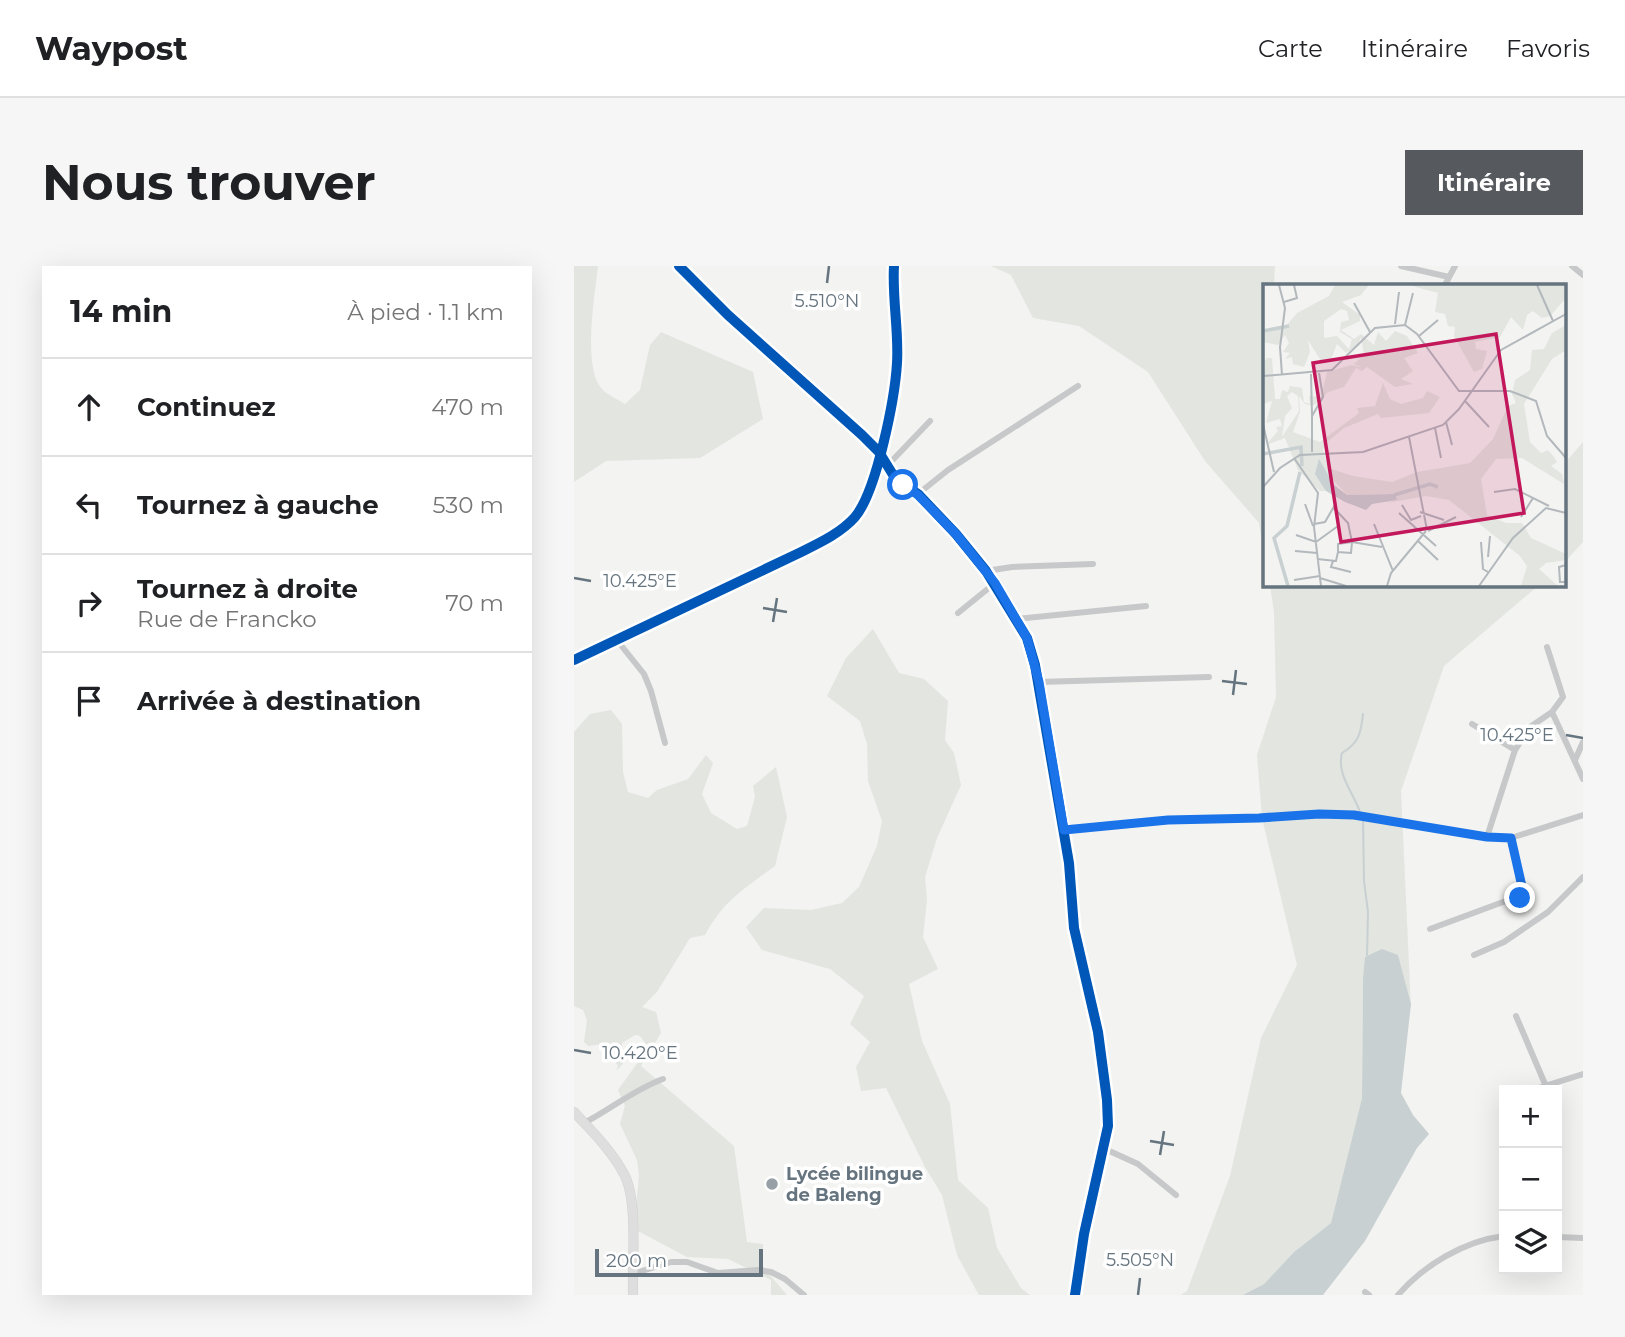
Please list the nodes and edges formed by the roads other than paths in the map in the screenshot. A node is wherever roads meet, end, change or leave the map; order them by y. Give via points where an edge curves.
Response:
1 (679, 266) edge
2 (894, 266) edge
3 (1401, 266) edge
4 (1455, 266) edge
5 (1572, 266) edge
6 (1583, 275) edge
7 (1449, 277) junction
8 (1446, 284) edge
9 (1078, 386) dead end
10 (930, 421) dead end
11 (879, 452) junction
12 (887, 466) junction
13 (918, 495) junction
14 (1093, 565) dead end
15 (986, 571) junction
16 (995, 583) junction
17 (1146, 606) dead end
18 (958, 613) dead end
19 (1016, 619) junction
20 (616, 639) junction
21 (1547, 647) dead end
22 (574, 660) edge
23 (1209, 677) dead end
24 (1039, 682) junction
25 (1552, 712) junction
26 (1472, 724) dead end
27 (1583, 742) edge
28 (665, 743) dead end
29 (1515, 750) junction
30 (1575, 760) junction
31 (1583, 779) edge
32 (1583, 815) edge
33 (1064, 830) junction
34 (1487, 837) junction
35 (1511, 838) junction
36 (1583, 877) edge
37 (1430, 929) dead end
38 (1474, 956) dead end
39 (1516, 1016) dead end
40 (1583, 1074) edge
41 (663, 1079) dead end
42 (1545, 1084) joint
43 (574, 1112) edge
44 (584, 1123) junction
45 (1105, 1149) junction
46 (1175, 1195) dead end
47 (1499, 1237) edge
48 (1562, 1237) edge
49 (1583, 1238) edge
50 (632, 1274) junction
51 (633, 1295) edge
52 (804, 1295) edge
53 (1076, 1295) edge
54 (1398, 1295) edge

1 - 11 street
2 - 11 street via 897,362
3 - 7 street
4 - 7 street
5 - 6 street
7 - 8 street
9 - 13 street via 948,470
10 - 12 street
11 - 12 street
11 - 20 street via 863,505 827,539
12 - 13 street
13 - 15 street
14 - 15 street via 1012,566
15 - 16 street
16 - 18 street
16 - 19 street
17 - 19 street
19 - 24 street via 1027,638
20 - 22 street
20 - 28 street via 644,674
21 - 25 street via 1563,698
23 - 24 street
24 - 33 street
25 - 29 street via 1531,727
25 - 30 street
26 - 29 street
27 - 30 street
29 - 34 street
30 - 31 street
32 - 35 street
33 - 34 street via 1319,814 1354,815
33 - 45 street via 1074,928 1098,1031 1107,1100
34 - 35 street
35 - 37 street via 1522,895
36 - 38 street via 1548,912
39 - 42 street
40 - 42 street
41 - 44 street
43 - 44 street
44 - 50 street via 607,1149 628,1185
45 - 46 street via 1138,1164
45 - 53 street via 1086,1223
47 - 54 street via 1432,1263
48 - 49 street
50 - 51 street
50 - 52 street via 671,1262 687,1262 718,1273 758,1270 785,1279

